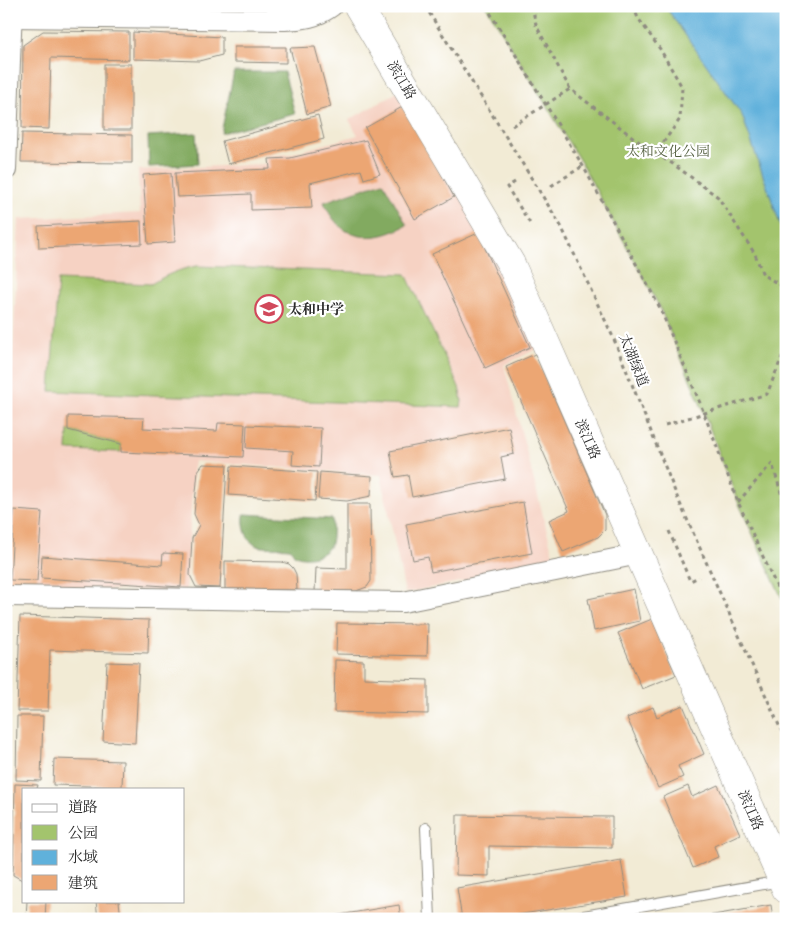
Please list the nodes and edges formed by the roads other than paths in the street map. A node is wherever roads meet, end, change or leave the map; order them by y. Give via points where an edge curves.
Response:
1 (332, 6) edge
2 (358, 6) edge
3 (376, 6) edge
4 (10, 13) edge
5 (6, 170) edge
6 (639, 554) junction
7 (6, 596) edge
8 (426, 828) dead end
9 (786, 853) edge
10 (784, 885) edge
11 (430, 919) edge
12 (567, 919) edge

1 - 4 street via 306,19 285,20
2 - 6 main road, 滨江路 via 511,264
3 - 9 main road, 滨江路 via 524,256
4 - 5 street
6 - 7 street via 403,602
6 - 10 main road, 滨江路
8 - 11 lane
10 - 12 lane

